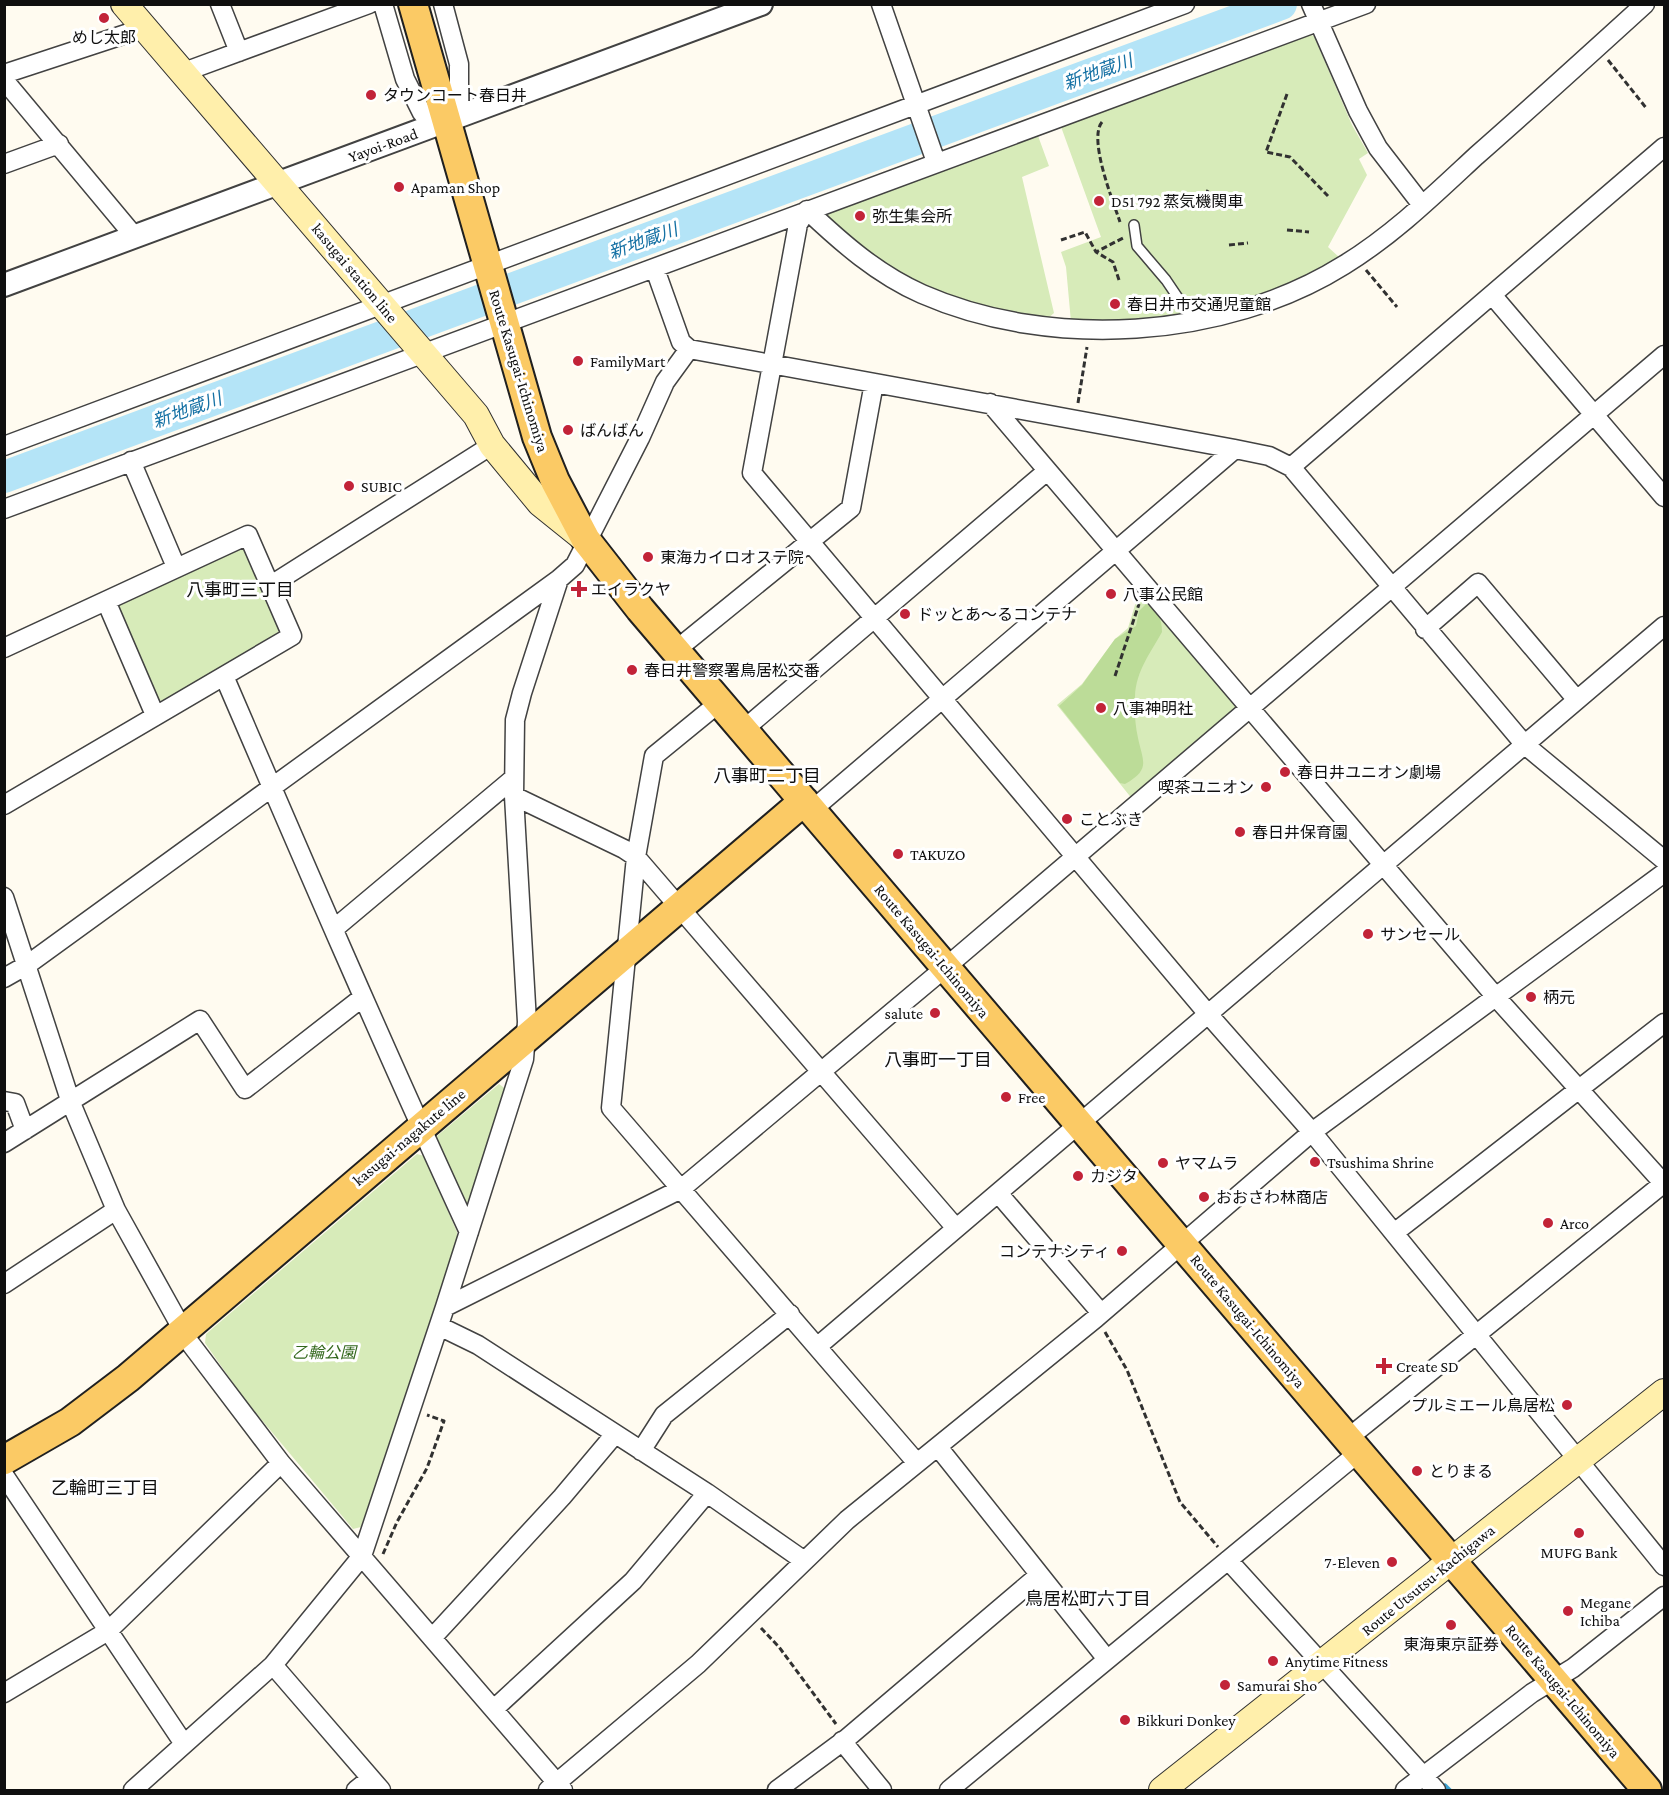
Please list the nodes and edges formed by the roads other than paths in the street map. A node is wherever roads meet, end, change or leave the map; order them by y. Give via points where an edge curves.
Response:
1 (124, 4) edge
2 (220, 4) edge
3 (369, 4) edge
4 (383, 4) edge
5 (413, 4) edge
6 (443, 4) edge
7 (761, 4) edge
8 (881, 4) edge
9 (1185, 4) edge
10 (1366, 4) edge
11 (1645, 4) edge
12 (1314, 13) edge
13 (144, 28) junction
14 (239, 52) junction
15 (184, 72) junction
16 (4, 74) edge
17 (4, 80) edge
18 (917, 112) junction
19 (446, 121) junction
20 (59, 144) junction
21 (1663, 153) edge
22 (934, 157) junction
23 (4, 165) edge
24 (278, 184) junction
25 (1422, 205) junction
26 (807, 210) junction
27 (1134, 225) dead end
28 (135, 237) junction
29 (655, 269) junction
30 (489, 272) junction
31 (4, 285) edge
32 (1493, 296) junction
33 (386, 309) junction
34 (502, 320) junction
35 (1193, 320) junction
36 (689, 349) junction
37 (420, 350) junction
38 (1665, 355) edge
39 (771, 365) junction
40 (874, 383) junction
41 (990, 403) junction
42 (1594, 415) junction
43 (492, 445) junction
44 (4, 446) edge
45 (1235, 449) junction
46 (131, 461) junction
47 (1291, 467) junction
48 (1047, 471) junction
49 (1665, 497) edge
50 (4, 509) edge
51 (586, 540) junction
52 (810, 541) junction
53 (1116, 552) junction
54 (176, 567) junction
55 (559, 579) junction
56 (271, 585) junction
57 (1390, 588) junction
58 (106, 602) junction
59 (873, 617) junction
60 (1665, 626) edge
61 (1425, 629) junction
62 (4, 648) edge
63 (676, 650) junction
64 (224, 676) junction
65 (942, 699) junction
66 (1577, 700) junction
67 (720, 702) junction
68 (1249, 709) junction
69 (155, 715) junction
70 (743, 730) junction
71 (1525, 745) junction
72 (514, 787) junction
73 (272, 788) junction
74 (4, 805) edge
75 (808, 806) junction
76 (636, 857) junction
77 (1076, 857) junction
78 (1665, 860) edge
79 (1383, 866) junction
80 (1665, 873) edge
81 (4, 897) edge
82 (680, 905) junction
83 (335, 928) junction
84 (625, 952) junction
85 (27, 965) junction
86 (946, 967) junction
87 (4, 978) edge
88 (1495, 996) junction
89 (363, 997) junction
90 (1208, 1014) junction
91 (1665, 1023) edge
92 (526, 1040) junction
93 (820, 1074) junction
94 (1577, 1089) junction
95 (4, 1101) edge
96 (71, 1103) junction
97 (1078, 1125) junction
98 (419, 1128) junction
99 (25, 1130) junction
100 (1312, 1132) junction
101 (4, 1143) edge
102 (1664, 1184) edge
103 (681, 1189) junction
104 (998, 1193) junction
105 (116, 1210) junction
106 (955, 1227) junction
107 (468, 1232) junction
108 (1394, 1233) junction
109 (1181, 1243) junction
110 (4, 1284) edge
111 (445, 1307) junction
112 (790, 1314) junction
113 (1098, 1315) junction
114 (439, 1326) junction
115 (184, 1331) junction
116 (1477, 1336) junction
117 (818, 1346) junction
118 (1665, 1392) edge
119 (615, 1434) junction
120 (1353, 1446) junction
121 (938, 1447) junction
122 (641, 1450) junction
123 (4, 1460) edge
124 (1578, 1461) junction
125 (281, 1463) junction
126 (917, 1463) junction
127 (4, 1475) edge
128 (707, 1493) junction
129 (362, 1556) junction
130 (803, 1560) junction
131 (1228, 1560) junction
132 (1453, 1561) junction
133 (1665, 1566) edge
134 (1038, 1576) junction
135 (1665, 1596) edge
136 (108, 1630) junction
137 (433, 1637) junction
138 (1106, 1658) junction
139 (1323, 1664) junction
140 (273, 1665) junction
141 (1555, 1679) junction
142 (4, 1693) edge
143 (494, 1709) junction
144 (844, 1740) junction
145 (184, 1744) junction
146 (1422, 1777) junction
147 (375, 1785) edge
148 (556, 1788) edge
149 (133, 1791) edge
150 (356, 1791) edge
151 (777, 1791) edge
152 (882, 1791) edge
153 (949, 1791) edge
154 (1162, 1791) edge
155 (1405, 1791) edge
156 (1436, 1791) edge
157 (1647, 1791) edge

1 - 13 main road, kasugai station line
2 - 14 street
3 - 14 street
4 - 19 street via 405,79 422,113
5 - 19 main road, Route Kasugai-Ichinomiya
6 - 19 street via 459,64 459,98
7 - 19 street, Yayoi-Road
8 - 18 street
9 - 18 street
10 - 12 street
11 - 25 street
12 - 22 street
12 - 25 street via 1378,148
13 - 15 main road, kasugai station line
13 - 16 street
14 - 15 street
15 - 24 main road, kasugai station line
17 - 20 street
18 - 22 street
18 - 30 street
19 - 24 street, Yayoi-Road
19 - 30 main road, Route Kasugai-Ichinomiya
20 - 23 street
20 - 28 street
21 - 32 street
22 - 26 street
24 - 28 street, Yayoi-Road
24 - 33 main road, kasugai station line
25 - 35 street via 1409,219 1313,282 1271,301
26 - 29 street
26 - 35 street via 845,246 877,269 960,309 1030,325 1118,331
26 - 39 street via 798,224
27 - 35 lane via 1137,246
28 - 31 street, Yayoi-Road
29 - 34 street
29 - 36 street via 681,342
30 - 33 street
30 - 34 main road, Route Kasugai-Ichinomiya
32 - 42 street
32 - 47 street
33 - 37 main road, kasugai station line
33 - 44 street
34 - 37 street
34 - 51 main road, Route Kasugai-Ichinomiya via 537,437
36 - 39 street
36 - 51 street via 665,382
37 - 43 main road, kasugai station line via 476,415
37 - 46 street
38 - 42 street
39 - 40 street
39 - 52 street via 752,473
40 - 41 street
40 - 52 street via 851,507
41 - 45 street
41 - 48 street
42 - 49 street
42 - 57 street
43 - 51 main road, kasugai station line via 540,503
43 - 56 street
45 - 47 street via 1269,456
45 - 53 street
46 - 50 street
46 - 54 street
47 - 57 street
48 - 53 street
48 - 59 street
51 - 55 street via 574,565
51 - 63 main road, Route Kasugai-Ichinomiya
52 - 59 street
52 - 63 street
53 - 65 street
53 - 68 street
54 - 56 street via 248,535
54 - 58 street
55 - 72 street via 515,720
55 - 73 street
56 - 64 street via 292,636
57 - 61 street
57 - 68 street
58 - 62 street
58 - 69 street
59 - 65 street
59 - 70 street
60 - 66 street
61 - 66 street via 1478,583
61 - 71 street
63 - 67 main road, Route Kasugai-Ichinomiya
64 - 69 street
64 - 73 street
65 - 75 street
65 - 77 street
66 - 71 street
67 - 70 main road, Route Kasugai-Ichinomiya
67 - 76 street via 654,756
68 - 77 street
68 - 79 street
69 - 74 street
70 - 75 main road, Route Kasugai-Ichinomiya
71 - 78 street
71 - 79 street
72 - 76 street
72 - 83 street
72 - 92 street
73 - 83 street
73 - 85 street
75 - 82 main road, kasugai-nagakute line
75 - 86 main road, Route Kasugai-Ichinomiya
76 - 82 street
76 - 84 street
77 - 86 street
77 - 90 street
79 - 88 street
79 - 90 street
80 - 88 street
81 - 85 street
82 - 84 main road, kasugai-nagakute line
82 - 93 street
83 - 89 street
84 - 92 main road, kasugai-nagakute line
84 - 103 street via 611,1108
85 - 87 street
85 - 96 street
86 - 93 street
86 - 97 main road, Route Kasugai-Ichinomiya
88 - 94 street
88 - 100 street
89 - 96 street via 245,1089 200,1020
89 - 98 street
90 - 97 street
90 - 100 street
91 - 94 street
92 - 98 main road, kasugai-nagakute line
92 - 107 street via 524,1059
93 - 103 street
93 - 106 street
94 - 102 street
94 - 108 street
95 - 99 street via 15,1103
96 - 99 street
96 - 105 street
97 - 104 street
97 - 109 main road, Route Kasugai-Ichinomiya
98 - 107 street
98 - 115 main road, kasugai-nagakute line
99 - 101 street
100 - 108 street
100 - 109 street
102 - 116 street
103 - 111 street
103 - 112 street
104 - 106 street
104 - 113 street
105 - 110 street
105 - 115 street
106 - 117 street
107 - 111 street
108 - 116 street
109 - 113 street
109 - 120 main road, Route Kasugai-Ichinomiya
111 - 114 street
112 - 117 street
112 - 122 street via 664,1415
113 - 121 street
114 - 119 street via 478,1345
114 - 129 street
115 - 123 main road, kasugai-nagakute line via 101,1400
115 - 125 street via 217,1381
116 - 120 street
116 - 124 street
117 - 126 street
118 - 124 main road, Route Utsutsu-Kachigawa
119 - 122 street
119 - 137 street
120 - 131 street
120 - 132 main road, Route Kasugai-Ichinomiya
121 - 126 street
121 - 134 street
122 - 128 street
124 - 132 main road, Route Utsutsu-Kachigawa
124 - 133 street
125 - 129 street
125 - 136 street
126 - 130 street
127 - 136 street
128 - 130 street
128 - 143 street via 633,1581
129 - 137 street
129 - 140 street
130 - 148 street via 750,1615
131 - 138 street
131 - 139 street
132 - 139 main road, Route Utsutsu-Kachigawa
132 - 141 main road, Route Kasugai-Ichinomiya
134 - 138 street
134 - 144 street
135 - 141 street
136 - 142 street
136 - 145 street
137 - 143 street
138 - 153 street
139 - 146 street
139 - 154 main road, Route Utsutsu-Kachigawa
140 - 145 street
140 - 147 street
141 - 146 street
141 - 157 main road, Route Kasugai-Ichinomiya
143 - 148 street
144 - 151 street
144 - 152 street
145 - 149 street
146 - 155 street
146 - 156 street
147 - 150 street

